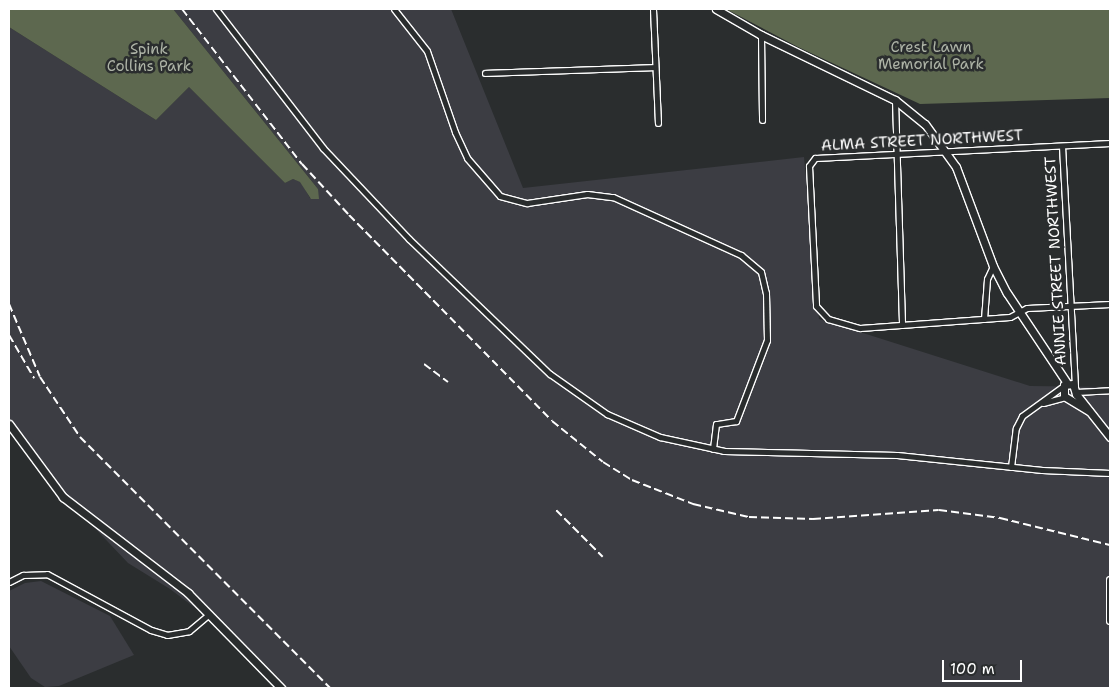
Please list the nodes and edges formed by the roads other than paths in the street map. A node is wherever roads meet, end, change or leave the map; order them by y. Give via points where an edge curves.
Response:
1 (216, 9) edge
2 (394, 9) edge
3 (653, 9) edge
4 (716, 9) edge
5 (761, 35) junction
6 (655, 67) junction
7 (485, 73) dead end
8 (895, 100) junction
9 (762, 120) dead end
10 (658, 123) dead end
11 (1110, 143) edge
12 (1064, 146) junction
13 (948, 153) junction
14 (894, 155) junction
15 (993, 266) junction
16 (1110, 304) edge
17 (1071, 306) junction
18 (1018, 313) junction
19 (984, 319) junction
20 (902, 325) junction
21 (1070, 387) junction
22 (1110, 390) edge
23 (1067, 397) junction
24 (1040, 402) junction
25 (1089, 411) junction
26 (9, 424) edge
27 (1110, 437) edge
28 (713, 449) junction
29 (1011, 467) junction
30 (1110, 473) edge
31 (1110, 580) edge
32 (9, 582) edge
33 (208, 615) junction
34 (1110, 620) edge
35 (281, 688) edge

1 - 28 street via 323,148 410,240 550,374 607,414 635,427 660,437
2 - 28 street via 427,51 455,132 468,158 500,196 527,203 587,194 613,198 741,255 761,272 766,293 767,340 736,421 716,424
3 - 6 street
4 - 5 main road
5 - 8 main road
5 - 9 street
6 - 7 street
6 - 10 street
8 - 13 main road via 925,124
8 - 14 street
11 - 12 street, ALMA STREET NORTHWEST
12 - 13 street, ALMA STREET NORTHWEST
12 - 17 street, ANNIE STREET NORTHWEST
13 - 14 street, ALMA STREET NORTHWEST
13 - 15 main road via 963,181
14 - 20 street
14 - 20 street, ALMA STREET NORTHWEST via 815,158 809,163 816,306 820,314 843,325 860,328
15 - 18 main road
15 - 19 street via 987,279
16 - 17 street
17 - 18 street via 1027,308
17 - 21 street, ANNIE STREET NORTHWEST via 1075,374
18 - 19 street via 1010,317
18 - 21 main road
19 - 20 street
21 - 22 street
21 - 23 main road
21 - 23 main road
21 - 24 street
21 - 25 main road
23 - 24 street
23 - 25 main road
24 - 29 street via 1027,409 1019,422
25 - 27 main road
26 - 33 main road via 63,497 188,593
28 - 29 street via 767,454 897,455
29 - 30 street
31 - 34 main road
32 - 33 street via 23,575 47,574 150,630 166,635 189,631
33 - 35 main road

